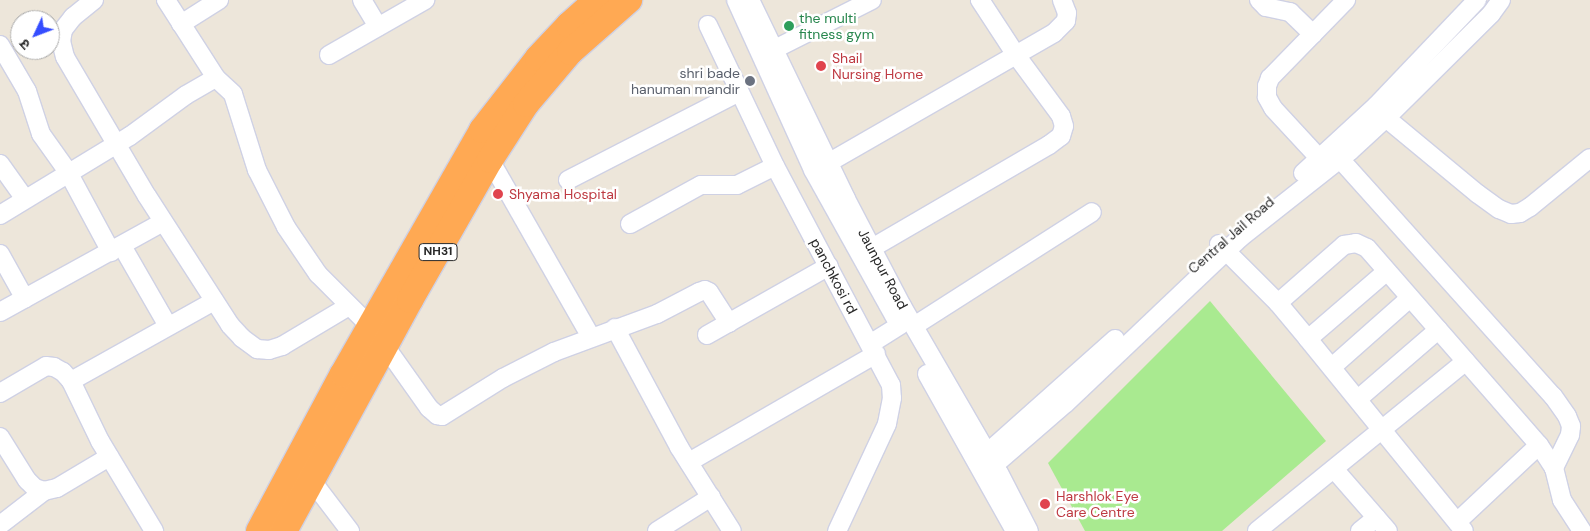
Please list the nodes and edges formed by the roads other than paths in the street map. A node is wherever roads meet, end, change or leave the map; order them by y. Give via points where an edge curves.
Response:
1 (94, 0) edge
2 (166, 0) edge
3 (219, 0) edge
4 (362, 0) edge
5 (426, 0) edge
6 (597, 0) edge
7 (629, 0) edge
8 (736, 0) edge
9 (750, 0) edge
10 (980, 0) edge
11 (1062, 0) edge
12 (1259, 0) edge
13 (1346, 0) edge
14 (1477, 0) edge
15 (1502, 0) edge
16 (861, 3) edge
17 (404, 5) edge
18 (181, 24) junction
19 (708, 25) dead end
20 (378, 27) junction
21 (1313, 34) junction
22 (0, 45) edge
23 (769, 53) junction
24 (329, 55) dead end
25 (1016, 55) junction
26 (216, 78) junction
27 (739, 92) junction
28 (1386, 118) junction
29 (117, 143) junction
30 (1590, 158) edge
31 (1320, 159) junction
32 (1340, 159) junction
33 (490, 160) junction
34 (828, 163) junction
35 (0, 164) edge
36 (775, 166) junction
37 (68, 172) junction
38 (568, 180) dead end
39 (25, 199) junction
40 (1092, 212) dead end
41 (0, 215) edge
42 (163, 222) junction
43 (630, 224) dead end
44 (1223, 247) junction
45 (872, 248) junction
46 (117, 249) junction
47 (0, 254) edge
48 (829, 266) junction
49 (1387, 271) junction
50 (1410, 298) junction
51 (25, 299) junction
52 (214, 301) junction
53 (1278, 303) junction
54 (349, 306) junction
55 (0, 312) edge
56 (728, 323) junction
57 (168, 326) junction
58 (907, 326) junction
59 (615, 328) junction
60 (1438, 330) junction
61 (707, 335) dead end
62 (377, 336) junction
63 (591, 337) junction
64 (1308, 339) junction
65 (873, 349) junction
66 (1466, 362) junction
67 (1332, 367) junction
68 (71, 381) junction
69 (0, 393) edge
70 (1358, 399) junction
71 (1383, 431) junction
72 (0, 437) edge
73 (1539, 445) junction
74 (109, 457) junction
75 (689, 462) junction
76 (986, 464) junction
77 (1554, 468) junction
78 (1334, 469) junction
79 (312, 481) junction
80 (44, 491) junction
81 (711, 497) junction
82 (0, 525) edge
83 (1382, 525) edge
84 (1460, 526) edge
85 (154, 531) edge
86 (259, 531) edge
87 (284, 531) edge
88 (350, 531) edge
89 (657, 531) edge
90 (732, 531) edge
91 (837, 531) edge
92 (1015, 531) edge
93 (1029, 531) edge
94 (1257, 531) edge
95 (1360, 531) edge
96 (1582, 531) edge

1 - 29 street via 73,17 63,30 62,41 65,57 82,89
2 - 18 street
3 - 18 street
4 - 20 street
5 - 17 street
6 - 62 highway, NH31 via 538,58 482,130
7 - 33 highway, NH31 via 570,52 526,104
8 - 23 street, Jaunpur Road
9 - 23 street, Jaunpur Road
10 - 25 street
11 - 25 street via 1066,21
12 - 21 street via 1266,7 1290,12
13 - 21 street
14 - 31 street, Central Jail Road via 1377,105
15 - 28 street
16 - 23 street
17 - 20 street
18 - 26 street
19 - 27 street, panchkosi rd
20 - 24 street
21 - 31 street via 1270,78 1267,97 1273,108
22 - 37 street via 27,91 41,134
23 - 34 street, Jaunpur Road
23 - 58 street, Jaunpur Road via 813,170
25 - 34 street
25 - 45 street via 1061,116 1064,126 1061,136
26 - 29 street via 197,87
26 - 54 street via 233,94 257,170 286,227 318,274
27 - 36 street, panchkosi rd
27 - 38 street
28 - 30 street via 1478,194 1511,214 1530,207
28 - 32 street
29 - 37 street
29 - 42 street
31 - 44 street, Central Jail Road
32 - 44 street
32 - 77 street via 1553,396 1567,416 1570,435
33 - 62 highway, NH31
33 - 63 street
34 - 45 street, Jaunpur Road
35 - 39 street
36 - 43 street via 737,185 701,185
36 - 48 street, panchkosi rd
37 - 39 street
37 - 46 street
39 - 41 street
40 - 58 street
42 - 46 street
42 - 52 street
44 - 53 street
44 - 76 street, Central Jail Road
45 - 58 street, Jaunpur Road
46 - 51 street
46 - 57 street
47 - 51 street
48 - 56 street
48 - 65 street, panchkosi rd
49 - 50 street
49 - 53 street via 1367,248 1356,243 1344,245
49 - 64 street
50 - 60 street
50 - 67 street
51 - 55 street
52 - 54 street via 242,338 256,348 269,350 282,346
52 - 57 street
53 - 64 street
54 - 62 street
56 - 59 street via 715,299 705,290 662,312
56 - 61 street
57 - 68 street
58 - 65 street
58 - 76 street, Jaunpur Road
59 - 63 street
59 - 75 street
60 - 66 street
60 - 70 street
62 - 63 street via 429,408 442,416 503,378
62 - 79 highway, NH31
62 - 86 highway, NH31
64 - 67 street
65 - 75 street
65 - 91 street, panchkosi rd via 891,385 890,410 887,424
66 - 71 street
66 - 73 street
67 - 70 street
68 - 69 street via 54,367 46,366
68 - 74 street via 88,421
70 - 71 street
71 - 78 street
71 - 84 street
72 - 80 street via 26,480
73 - 77 street
73 - 84 street
74 - 80 street via 57,488
74 - 85 street
75 - 81 street
76 - 92 street, Jaunpur Road
76 - 93 street, Jaunpur Road
77 - 96 street via 1562,500
78 - 83 street
78 - 94 street
79 - 87 highway, NH31
79 - 88 street
80 - 82 street
81 - 89 street
81 - 90 street
83 - 95 street

